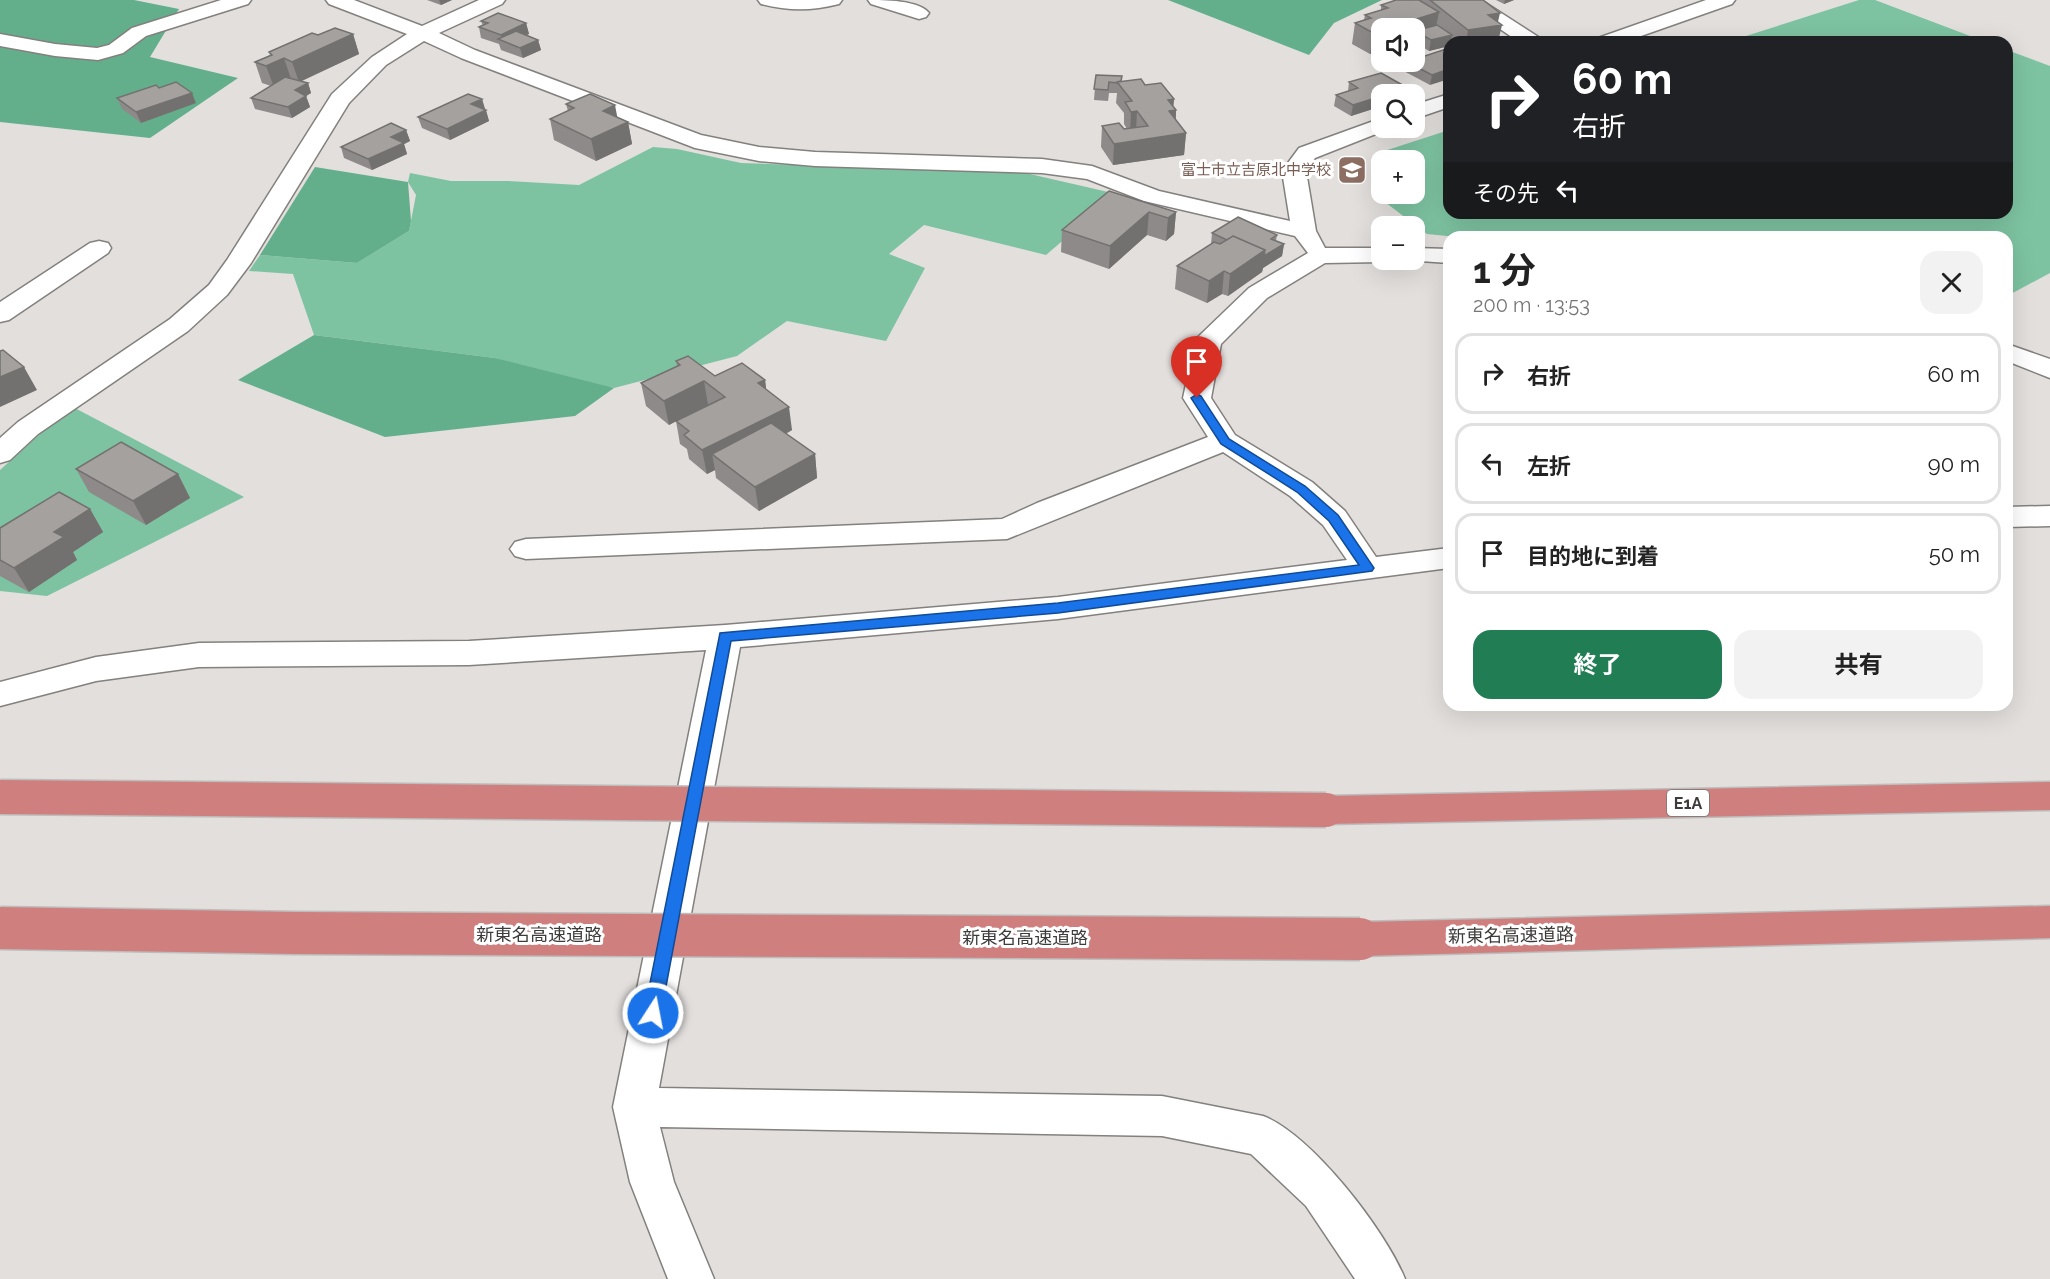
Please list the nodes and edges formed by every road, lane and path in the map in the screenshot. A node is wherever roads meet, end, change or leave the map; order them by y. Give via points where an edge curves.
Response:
1 (241, 0) edge
2 (336, 0) edge
3 (495, 0) edge
4 (768, 0) edge
5 (832, 0) edge
6 (878, 0) edge
7 (1468, 0) edge
8 (1725, 0) edge
9 (918, 13) dead end
10 (423, 33) junction
11 (1524, 36) edge
12 (1622, 36) edge
13 (0, 40) edge
14 (1443, 102) edge
15 (1425, 109) edge
16 (1371, 129) edge
17 (1304, 231) junction
18 (99, 248) dead end
19 (1371, 255) edge
20 (1425, 255) edge
21 (1320, 256) junction
22 (1443, 256) edge
23 (0, 314) edge
24 (1225, 441) junction
25 (0, 454) edge
26 (2050, 516) edge
27 (2013, 517) edge
28 (526, 549) dead end
29 (1443, 559) edge
30 (1368, 568) junction
31 (725, 637) junction
32 (0, 694) edge
33 (2050, 796) edge
34 (0, 797) edge
35 (2050, 922) edge
36 (0, 928) edge
37 (634, 1107) junction
38 (691, 1279) edge
39 (1382, 1279) edge

1 - 13 street via 139,32 116,49 98,54
2 - 10 street
3 - 10 street
4 - 5 street via 795,5
6 - 9 street
7 - 11 street
8 - 12 street
10 - 17 street via 695,141 759,154 815,159 1042,166 1092,174 1152,196
10 - 25 street via 379,61 340,99 218,290 179,325 28,428
14 - 15 street
16 - 17 street via 1307,153 1294,171
17 - 21 street
18 - 23 street
19 - 21 street
20 - 22 street
21 - 24 street via 1258,293 1208,342 1197,398
24 - 28 street via 1008,528
24 - 30 street via 1301,489 1334,518
26 - 27 street
29 - 30 street
30 - 31 street via 1058,608
31 - 32 street via 469,653 200,655 96,669
31 - 37 street
33 - 34 highway, E1A, bridge via 1326,810
35 - 36 highway, 新東名高速道路, bridge via 1360,939
37 - 38 street via 652,1182
37 - 39 street via 1162,1116 1263,1136 1322,1191

